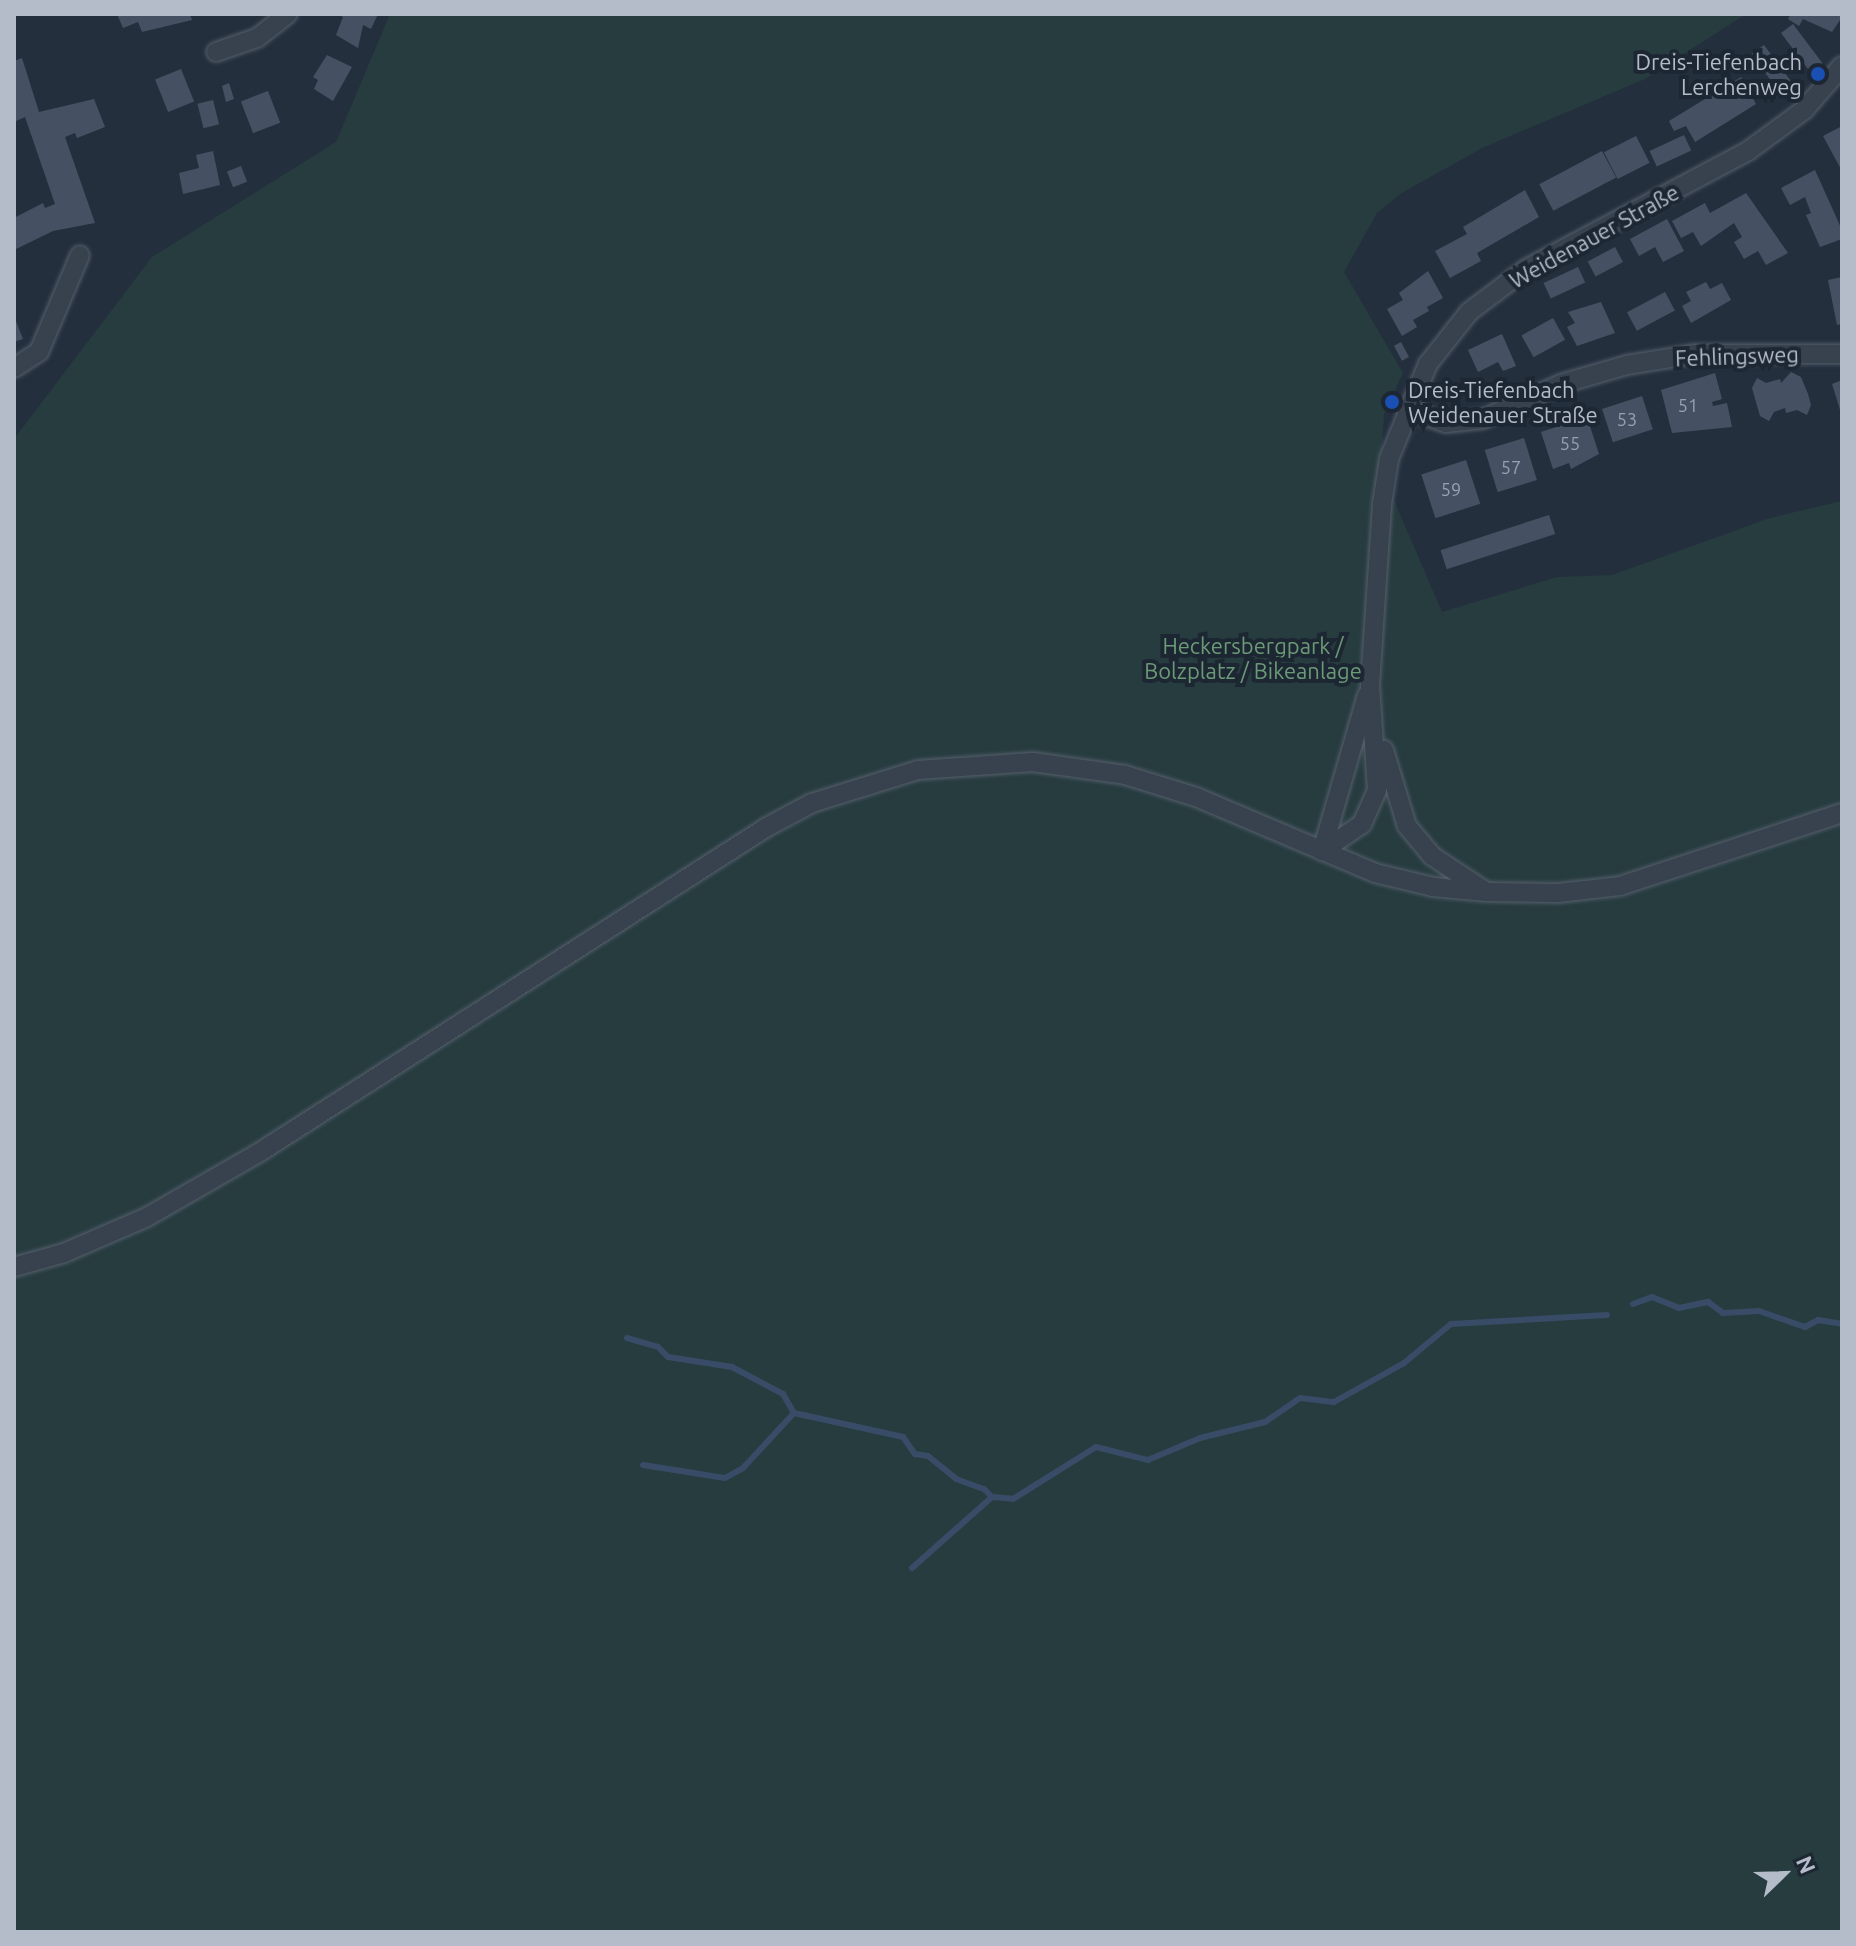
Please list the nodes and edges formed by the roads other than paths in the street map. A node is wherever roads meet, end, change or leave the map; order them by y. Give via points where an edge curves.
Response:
1 (288, 14) edge
2 (216, 52) dead end
3 (1842, 66) edge
4 (80, 255) dead end
5 (1842, 354) edge
6 (14, 368) edge
7 (1406, 409) junction
8 (1370, 685) junction
9 (1373, 710) junction
10 (1842, 813) edge
11 (1322, 851) junction
12 (1487, 892) junction
13 (14, 1267) edge

1 - 2 street via 257,38
3 - 7 street, Weidenauer Straße via 1804,110 1748,151 1526,269 1469,312 1428,364
4 - 6 street via 39,352
5 - 7 street, Fehlingsweg via 1694,354 1627,365 1561,384 1483,419 1446,423
7 - 8 street, Weidenauer Straße via 1382,504
8 - 9 street, Weidenauer Straße
8 - 11 street, Weidenauer Straße
9 - 11 street, Weidenauer Straße via 1374,802 1353,832
9 - 12 street via 1407,826 1432,856
10 - 12 street via 1620,886 1558,893
11 - 12 street via 1401,881
11 - 13 street via 1155,782 1090,768 1033,762 953,766 865,784 812,803 722,853 260,1152 147,1217 64,1253

